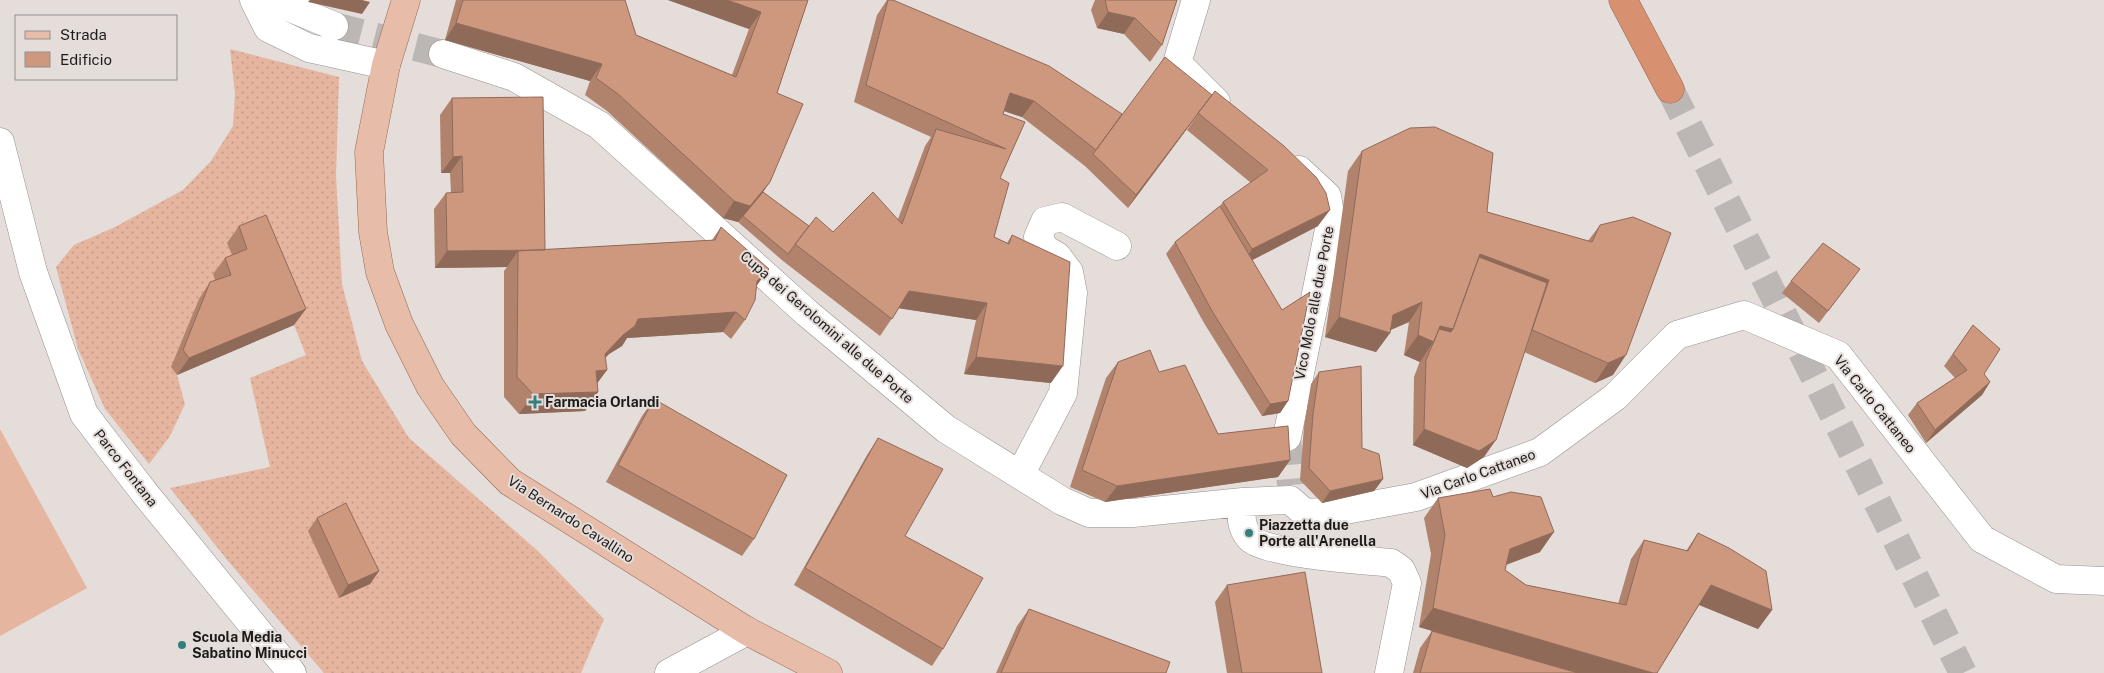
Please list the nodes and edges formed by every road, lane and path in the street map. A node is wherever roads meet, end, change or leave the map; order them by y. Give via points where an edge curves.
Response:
1 (254, 0) edge
2 (272, 0) edge
3 (406, 0) edge
4 (1196, 0) edge
5 (1623, 0) edge
6 (1639, 0) edge
7 (334, 26) tunnel mouth
8 (1650, 50) junction
9 (443, 54) tunnel mouth
10 (386, 65) junction
11 (1670, 89) tunnel mouth
12 (1238, 120) edge
13 (0, 142) edge
14 (1282, 156) edge
15 (11, 232) edge
16 (1117, 246) dead end
17 (1287, 437) tunnel mouth
18 (1020, 475) junction
19 (1243, 502) junction
20 (2104, 581) edge
21 (747, 631) junction
22 (292, 673) edge
23 (669, 673) edge
24 (828, 673) edge
25 (1389, 673) edge

1 - 10 street via 268,28 309,48
2 - 7 street
3 - 10 main road, Via Bernardo Cavallino
4 - 12 street via 1176,63 1209,97
5 - 8 highway
6 - 8 highway
8 - 11 highway
9 - 18 street, Cupa dei Gerolomini alle due Porte via 514,77 599,125 807,313 946,429
10 - 21 main road, Via Bernardo Cavallino via 369,152 372,232 380,272 396,315 430,386 463,434 510,482
13 - 15 street, Parco Fontana
14 - 17 street, Vico Molo alle due Porte via 1327,196 1331,220
15 - 22 street, Parco Fontana via 33,272 84,414
16 - 18 street via 1062,217 1045,221 1038,237 1069,272 1073,294 1063,394
18 - 19 street, Cupa dei Gerolomini alle due Porte via 1062,501 1089,513 1133,513
19 - 20 street, Via Carlo Cattaneo via 1290,493 1305,513 1359,508 1416,497 1540,452 1616,397 1677,335 1744,315 1838,355 1982,539 2056,579
19 - 25 street via 1241,522 1250,539 1264,546 1391,563 1402,570 1407,583
21 - 23 street
21 - 24 main road, Via Bernardo Cavallino

